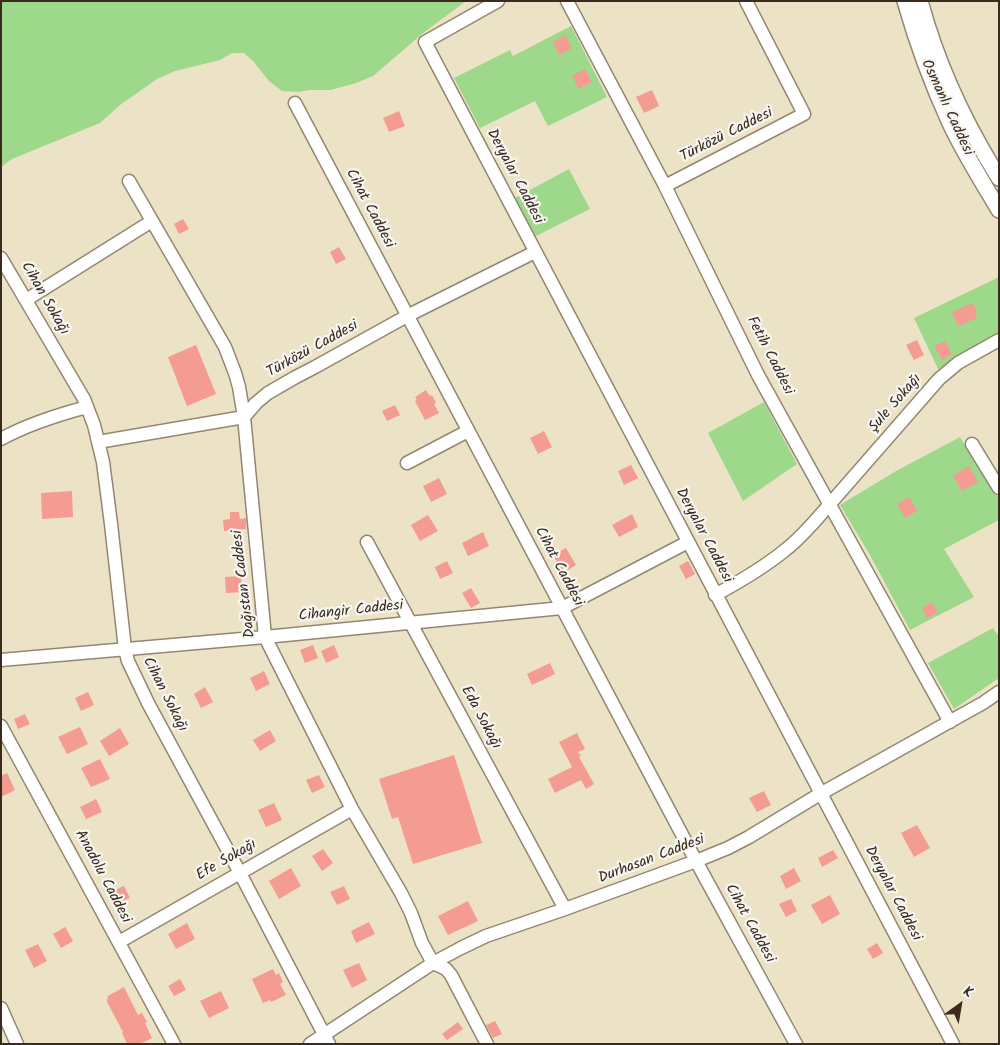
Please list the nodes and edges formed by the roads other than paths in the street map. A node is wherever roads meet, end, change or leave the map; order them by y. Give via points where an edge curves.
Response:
1 (498, 1) edge
2 (567, 1) edge
3 (746, 1) edge
4 (905, 1) edge
5 (920, 1) edge
6 (295, 103) dead end
7 (999, 178) edge
8 (129, 181) dead end
9 (665, 186) junction
10 (999, 210) edge
11 (152, 221) junction
12 (535, 252) junction
13 (1, 258) edge
14 (26, 300) junction
15 (407, 316) junction
16 (999, 340) edge
17 (87, 407) junction
18 (244, 417) junction
19 (468, 431) junction
20 (1, 439) edge
21 (98, 442) junction
22 (972, 444) dead end
23 (407, 463) dead end
24 (999, 488) edge
25 (830, 504) junction
26 (367, 542) dead end
27 (688, 542) junction
28 (715, 595) junction
29 (562, 608) junction
30 (410, 622) junction
31 (265, 637) junction
32 (125, 649) junction
33 (1, 660) edge
34 (999, 692) edge
35 (950, 722) junction
36 (1, 726) edge
37 (820, 794) junction
38 (352, 809) junction
39 (696, 861) junction
40 (240, 873) junction
41 (565, 909) junction
42 (118, 942) junction
43 (433, 963) junction
44 (1, 1008) edge
45 (327, 1039) edge
46 (17, 1044) edge
47 (174, 1044) edge
48 (310, 1044) edge
49 (487, 1044) edge
50 (796, 1044) edge
51 (953, 1044) edge

1 - 12 street, Deryalar Caddesi via 424,42
2 - 9 street, Fetih Caddesi
3 - 9 street, Türközü Caddesi via 804,114
4 - 10 main road, Osmanlı Caddesi via 920,51 950,124
5 - 7 main road, Osmanlı Caddesi via 953,92
6 - 15 street, Cihat Caddesi
8 - 11 street, Dağıstan Caddesi
9 - 25 street, Fetih Caddesi via 758,374
11 - 14 street
11 - 18 street, Dağıstan Caddesi via 225,347 239,387
12 - 15 street, Türközü Caddesi
12 - 27 street, Deryalar Caddesi
13 - 14 street, Cihan Sokağı
14 - 17 street, Cihan Sokağı
15 - 18 street, Türközü Caddesi via 268,393
15 - 19 street, Cihat Caddesi
16 - 25 street, Şule Sokağı via 958,363 939,379
17 - 20 street via 51,417
17 - 21 street, Cihan Sokağı
18 - 21 street
18 - 31 street, Dağıstan Caddesi
19 - 23 street
19 - 29 street, Cihat Caddesi
21 - 32 street, Cihan Sokağı
22 - 24 street
25 - 28 street, Şule Sokağı via 785,551
25 - 35 street, Fetih Caddesi
26 - 30 street, Eda Sokağı
27 - 28 street, Deryalar Caddesi
27 - 29 street, Cihangir Caddesi
28 - 37 street, Deryalar Caddesi
29 - 30 street, Cihangir Caddesi
29 - 39 street, Cihat Caddesi
30 - 31 street, Cihangir Caddesi
30 - 41 street, Eda Sokağı
31 - 32 street, Cihangir Caddesi
31 - 38 street, Dağıstan Caddesi
32 - 33 street, Cihangir Caddesi
32 - 40 street, Cihan Sokağı via 148,703
34 - 35 street, Durhasan Caddesi
35 - 37 street, Durhasan Caddesi
36 - 42 street, Anadolu Caddesi
37 - 39 street, Durhasan Caddesi via 749,837
37 - 51 street, Deryalar Caddesi
38 - 40 street, Efe Sokağı
38 - 43 street, Dağıstan Caddesi via 401,893
39 - 41 street, Durhasan Caddesi
39 - 50 street, Cihat Caddesi
40 - 42 street, Efe Sokağı
40 - 45 street, Cihan Sokağı
41 - 43 street, Durhasan Caddesi via 486,936
42 - 47 street, Anadolu Caddesi
43 - 45 street, Durhasan Caddesi
43 - 49 street, Dağıstan Caddesi via 451,975
44 - 46 street
45 - 48 street, Durhasan Caddesi

